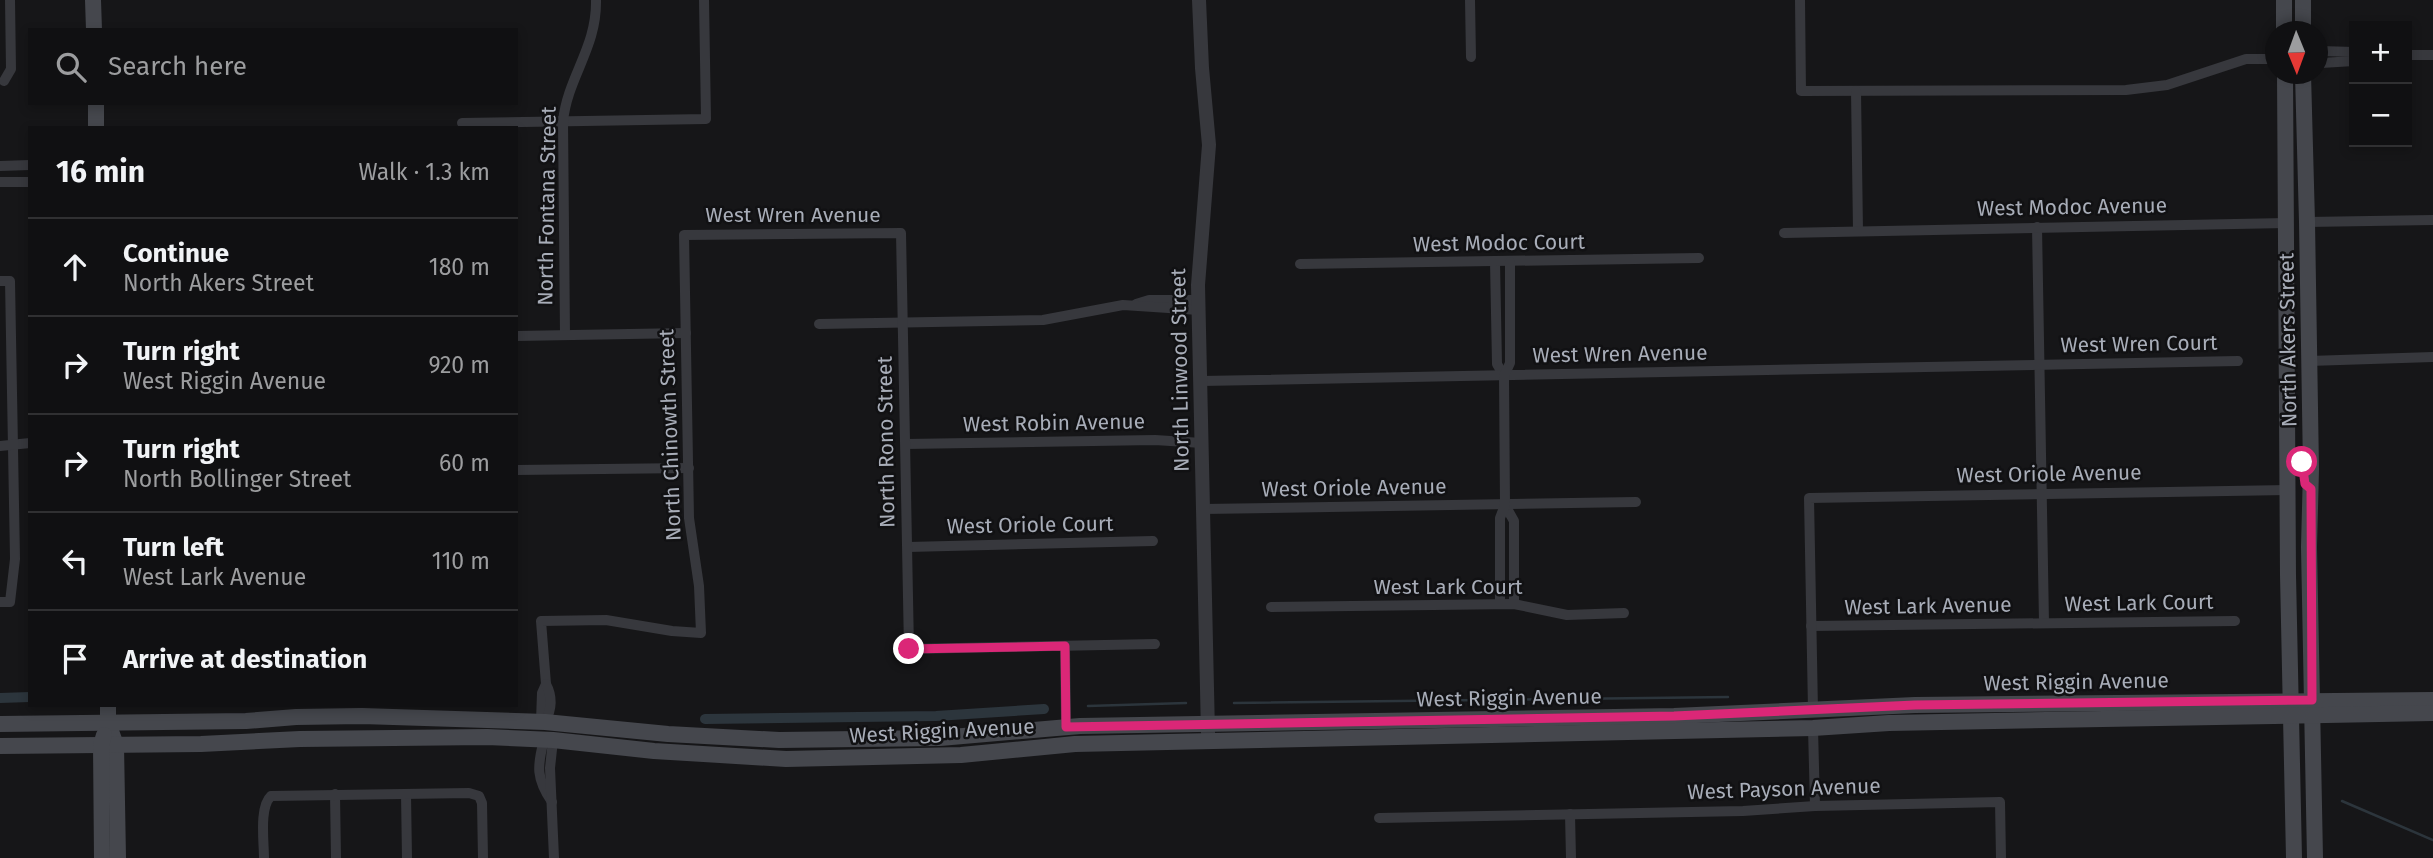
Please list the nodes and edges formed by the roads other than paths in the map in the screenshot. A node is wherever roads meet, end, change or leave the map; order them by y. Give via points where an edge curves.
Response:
1 (10, 0) edge
2 (93, 0) edge
3 (596, 0) edge
4 (704, 0) edge
5 (1199, 0) edge
6 (1470, 0) edge
7 (1800, 0) edge
8 (2284, 0) edge
9 (2291, 0) edge
10 (2303, 0) edge
11 (2284, 21) edge
12 (2292, 21) edge
13 (2303, 21) edge
14 (94, 28) edge
15 (2328, 54) edge
16 (2349, 54) edge
17 (2412, 55) edge
18 (2433, 55) edge
19 (1471, 57) dead end
20 (2339, 57) junction
21 (2265, 59) edge
22 (2328, 60) edge
23 (2349, 60) edge
24 (4, 81) dead end
25 (2285, 84) edge
26 (2294, 84) edge
27 (2303, 84) edge
28 (1856, 91) junction
29 (96, 105) edge
30 (563, 121) junction
31 (462, 123) dead end
32 (96, 126) edge
33 (2304, 144) junction
34 (28, 165) edge
35 (0, 166) edge
36 (0, 182) edge
37 (28, 182) edge
38 (2433, 220) edge
39 (2307, 222) junction
40 (2286, 223) junction
41 (2037, 227) junction
42 (1858, 231) junction
43 (901, 233) joint
44 (1784, 233) dead end
45 (684, 235) joint
46 (1699, 258) dead end
47 (1495, 262) junction
48 (1510, 262) junction
49 (1300, 264) dead end
50 (2287, 276) junction
51 (5, 281) edge
52 (2308, 287) junction
53 (1199, 305) junction
54 (903, 323) junction
55 (819, 324) dead end
56 (686, 333) junction
57 (565, 335) junction
58 (518, 336) edge
59 (2433, 357) edge
60 (2238, 361) dead end
61 (2309, 361) junction
62 (2040, 365) junction
63 (1504, 376) junction
64 (1201, 380) junction
65 (2288, 407) junction
66 (28, 443) edge
67 (1202, 443) junction
68 (906, 444) junction
69 (0, 446) edge
70 (13, 446) junction
71 (28, 451) edge
72 (689, 468) junction
73 (518, 470) edge
74 (2311, 489) junction
75 (2289, 490) junction
76 (2042, 494) junction
77 (1636, 502) dead end
78 (1505, 505) junction
79 (1203, 509) junction
80 (1153, 541) dead end
81 (908, 547) junction
82 (5, 602) edge
83 (1500, 604) junction
84 (1514, 604) junction
85 (1271, 607) dead end
86 (1624, 613) dead end
87 (2235, 621) dead end
88 (2044, 624) junction
89 (1811, 626) junction
90 (1156, 644) dead end
91 (1065, 646) junction
92 (2433, 700) edge
93 (1946, 705) junction
94 (108, 707) edge
95 (2291, 708) junction
96 (2312, 708) junction
97 (1813, 710) junction
98 (2433, 713) edge
99 (543, 722) junction
100 (108, 723) junction
101 (0, 724) edge
102 (1208, 724) junction
103 (1066, 727) junction
104 (1813, 728) junction
105 (1689, 731) junction
106 (668, 734) junction
107 (428, 737) junction
108 (548, 740) junction
109 (1208, 741) junction
110 (108, 745) junction
111 (0, 746) edge
112 (335, 794) junction
113 (406, 794) junction
114 (1815, 806) junction
115 (1570, 814) junction
116 (1379, 818) dead end
117 (102, 858) edge
118 (118, 858) edge
119 (264, 858) edge
120 (336, 858) edge
121 (407, 858) edge
122 (483, 858) edge
123 (554, 858) edge
124 (1571, 858) edge
125 (2001, 858) edge
126 (2294, 858) edge
127 (2315, 858) edge

1 - 24 street via 11,69
2 - 14 main road
3 - 30 street, North Fontana Street via 592,39 569,90
4 - 30 street via 706,119
5 - 53 street, North Linwood Street via 1209,145
6 - 19 street
7 - 28 street via 1801,91
8 - 11 main road
9 - 12 main road
10 - 13 main road
15 - 20 street
16 - 20 street
17 - 18 street
20 - 22 street
20 - 23 street
21 - 28 street via 2246,60 2167,85 2126,90
25 - 40 main road, North Akers Street
26 - 33 main road via 2294,128
27 - 33 main road, North Akers Street
28 - 42 street
29 - 32 main road
30 - 31 street
30 - 57 street, North Fontana Street
33 - 39 main road, North Akers Street
34 - 35 street
36 - 37 street
38 - 39 street
39 - 52 main road, North Akers Street
40 - 41 street, West Modoc Avenue
40 - 50 main road, North Akers Street
40 - 52 main road via 2298,240 2300,276
41 - 42 street, West Modoc Avenue
41 - 62 street
42 - 44 street
43 - 45 street, West Wren Avenue
43 - 54 street, North Rono Street
45 - 56 street, North Chinowth Street
46 - 48 street, West Modoc Court
47 - 48 street, West Modoc Court
47 - 49 street, West Modoc Court
47 - 63 street via 1497,364
48 - 63 street via 1510,363
50 - 61 main road via 2296,303 2298,347
50 - 65 main road, North Akers Street
51 - 70 street
52 - 61 main road, North Akers Street
53 - 54 street via 1149,300 1054,320
53 - 64 street, North Linwood Street
54 - 55 street
54 - 68 street, North Rono Street
56 - 57 street
56 - 72 street, North Chinowth Street
57 - 58 street
59 - 61 street
60 - 62 street, West Wren Court
61 - 74 main road, North Akers Street
62 - 63 street, West Wren Avenue
62 - 76 street
63 - 64 street, West Wren Avenue
63 - 78 street
64 - 67 street, North Linwood Street
65 - 74 main road via 2299,427 2303,478
65 - 75 main road, North Akers Street
66 - 70 street
67 - 68 street, West Robin Avenue
67 - 79 street, North Linwood Street
68 - 81 street, North Rono Street
69 - 70 street
70 - 71 street
70 - 82 street via 15,559
72 - 73 street
72 - 99 street, North Chinowth Street via 690,533 701,634 606,620 541,621 546,684 551,693 551,713
74 - 96 main road, North Akers Street
75 - 76 street, West Oriole Avenue
75 - 95 main road, North Akers Street
76 - 88 street
76 - 89 street, West Oriole Avenue via 1809,498
77 - 78 street
78 - 79 street, West Oriole Avenue
78 - 83 street via 1500,518
78 - 84 street via 1514,521
79 - 102 street, North Linwood Street
80 - 81 street, West Oriole Court
81 - 91 street, North Rono Street via 909,649
83 - 84 street, West Lark Court
83 - 85 street, West Lark Court
84 - 86 street, West Lark Court via 1567,615
87 - 88 street, West Lark Court
88 - 89 street, West Lark Avenue
89 - 97 street
90 - 91 street
91 - 103 street
92 - 96 main road, West Riggin Avenue
93 - 95 main road, West Riggin Avenue
93 - 97 main road, West Riggin Avenue
93 - 104 main road via 1921,713 1823,720
94 - 100 main road
95 - 96 main road, West Riggin Avenue
95 - 104 main road, West Riggin Avenue
95 - 126 main road, North Akers Street
96 - 98 main road, West Riggin Avenue
96 - 127 main road, North Akers Street
97 - 102 main road, West Riggin Avenue
97 - 105 main road via 1798,721 1705,725
99 - 100 main road, West Riggin Avenue via 345,716
99 - 106 main road, West Riggin Avenue
99 - 107 main road via 532,729 453,729
100 - 101 main road, West Riggin Avenue
100 - 110 main road
102 - 103 main road, West Riggin Avenue
102 - 109 street, North Linwood Street
103 - 106 main road, West Riggin Avenue via 940,738 779,740
104 - 105 main road, West Riggin Avenue
104 - 114 street
105 - 109 main road, West Riggin Avenue
106 - 108 main road via 642,740 567,734 551,735
107 - 108 main road, West Riggin Avenue
107 - 110 main road, West Riggin Avenue
108 - 109 main road, West Riggin Avenue via 786,759
108 - 123 street via 545,778 552,802
110 - 111 main road, West Riggin Avenue
110 - 117 main road
110 - 118 main road
112 - 113 street
112 - 119 street via 267,799
112 - 120 street
113 - 121 street
113 - 122 street via 478,796
114 - 115 street, West Payson Avenue
114 - 125 street, West Payson Avenue via 2000,802
115 - 116 street, West Payson Avenue
115 - 124 street

